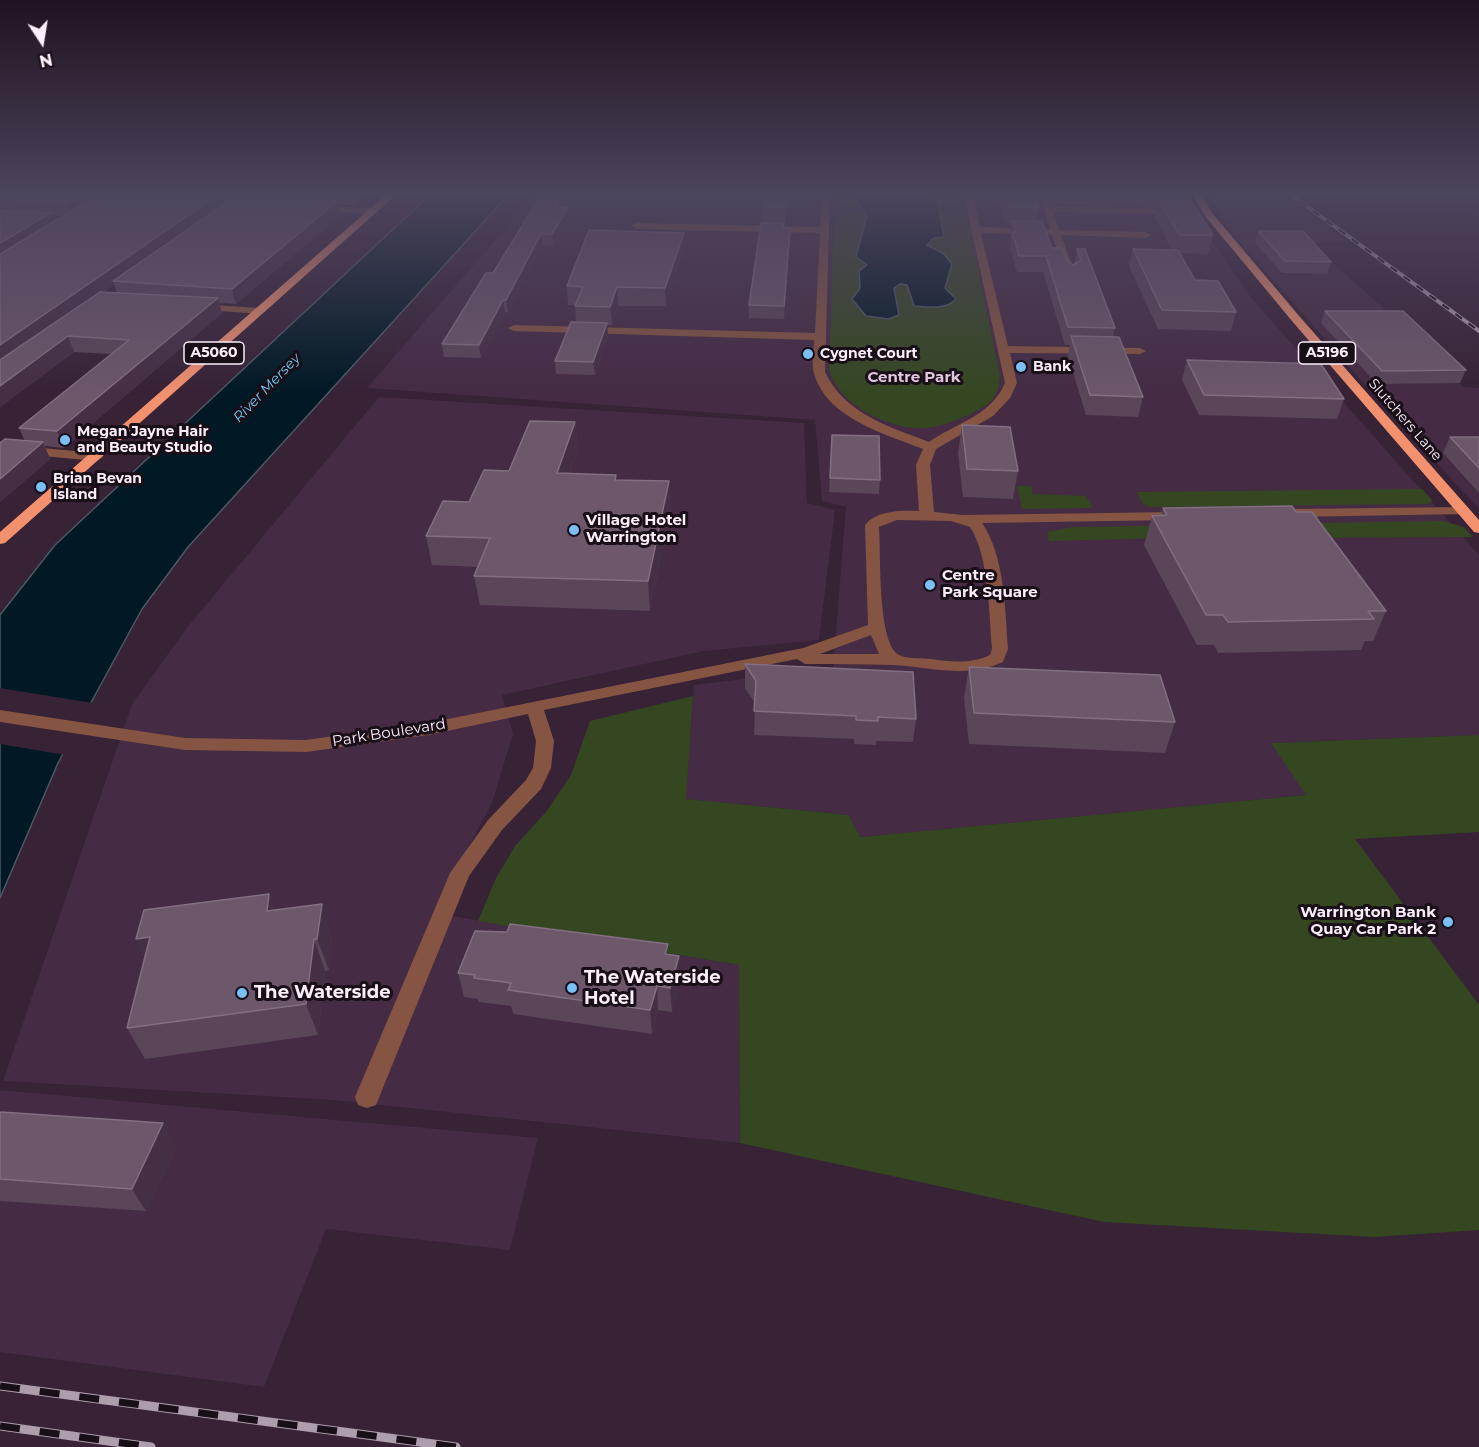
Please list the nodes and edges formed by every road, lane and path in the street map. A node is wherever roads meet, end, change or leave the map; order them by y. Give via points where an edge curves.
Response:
1 (320, 260) edge
2 (823, 260) edge
3 (983, 260) edge
4 (1066, 260) edge
5 (1246, 260) edge
6 (1071, 276) edge
7 (182, 306) edge
8 (261, 311) junction
9 (514, 328) dead end
10 (819, 337) junction
11 (1004, 349) junction
12 (1140, 351) dead end
13 (930, 447) junction
14 (0, 448) edge
15 (96, 457) junction
16 (1462, 511) junction
17 (1270, 514) edge
18 (1196, 515) edge
19 (927, 516) junction
20 (1053, 518) junction
21 (962, 519) junction
22 (1479, 529) edge
23 (0, 540) edge
24 (986, 542) junction
25 (876, 627) junction
26 (773, 658) junction
27 (895, 660) junction
28 (534, 706) junction
29 (0, 716) edge
30 (367, 1097) dead end

1 - 8 highway, A5060
2 - 10 street
3 - 11 street
4 - 6 street
5 - 16 highway, Slutchers Lane / A5196
7 - 8 street
8 - 15 highway, A5060
9 - 10 street
10 - 13 street via 819,372 840,405
11 - 12 street
11 - 13 street via 1011,383 1008,395 993,411
13 - 19 street via 923,465
14 - 15 street
15 - 23 highway, A5060
16 - 17 street
16 - 22 highway, Slutchers Lane / A5196
18 - 20 street
19 - 21 street
19 - 25 street via 890,516 872,525
20 - 21 street
20 - 24 street via 1006,528
21 - 24 street via 975,525
24 - 27 street via 1000,649 997,658 977,666
25 - 26 street, Park Boulevard via 830,646
25 - 27 street via 884,650
26 - 27 street, Park Boulevard
26 - 28 street, Park Boulevard
28 - 29 street, Park Boulevard via 428,729 306,746 185,744
28 - 30 street via 545,741 542,768 534,784 495,825 460,873

